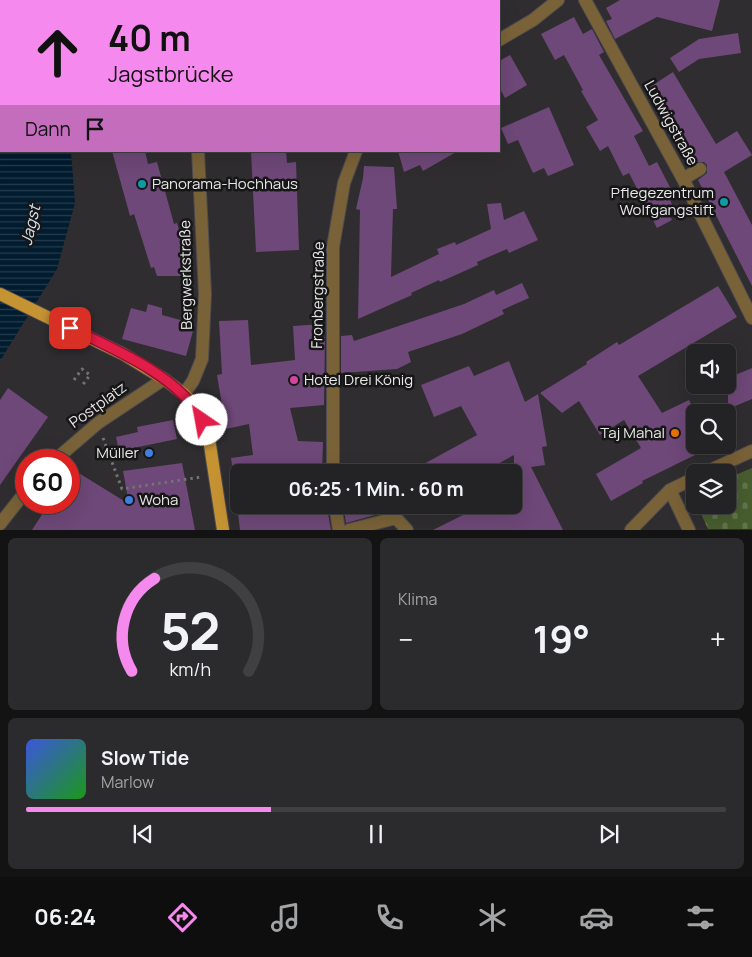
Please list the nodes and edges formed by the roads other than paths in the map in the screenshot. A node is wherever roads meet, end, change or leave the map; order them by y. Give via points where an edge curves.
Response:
1 (558, 0) edge
2 (585, 0) edge
3 (500, 39) edge
4 (198, 152) edge
5 (356, 152) edge
6 (700, 169) dead end
7 (683, 179) junction
8 (0, 294) edge
9 (752, 318) edge
10 (164, 379) junction
11 (184, 394) junction
12 (68, 449) edge
13 (752, 451) edge
14 (333, 464) edge
15 (724, 464) edge
16 (686, 482) edge
17 (670, 490) junction
18 (15, 505) edge
19 (336, 514) edge
20 (0, 524) edge
21 (223, 530) edge
22 (339, 530) edge
23 (349, 530) edge
24 (407, 530) edge
25 (630, 530) edge
26 (689, 530) edge

1 - 3 street
2 - 7 street, Ludwigstraße
4 - 11 street, Bergwerkstraße via 204,294 202,359
5 - 14 street, Fronbergstraße via 344,183 333,247
6 - 7 street
7 - 9 street, Ludwigstraße
8 - 10 main road via 124,354
10 - 11 main road
10 - 12 street, Postplatz via 98,423
11 - 21 main road via 196,407 208,432
13 - 15 street
16 - 17 street
17 - 25 street
17 - 26 street
18 - 20 street
19 - 22 street
23 - 24 street via 396,518

